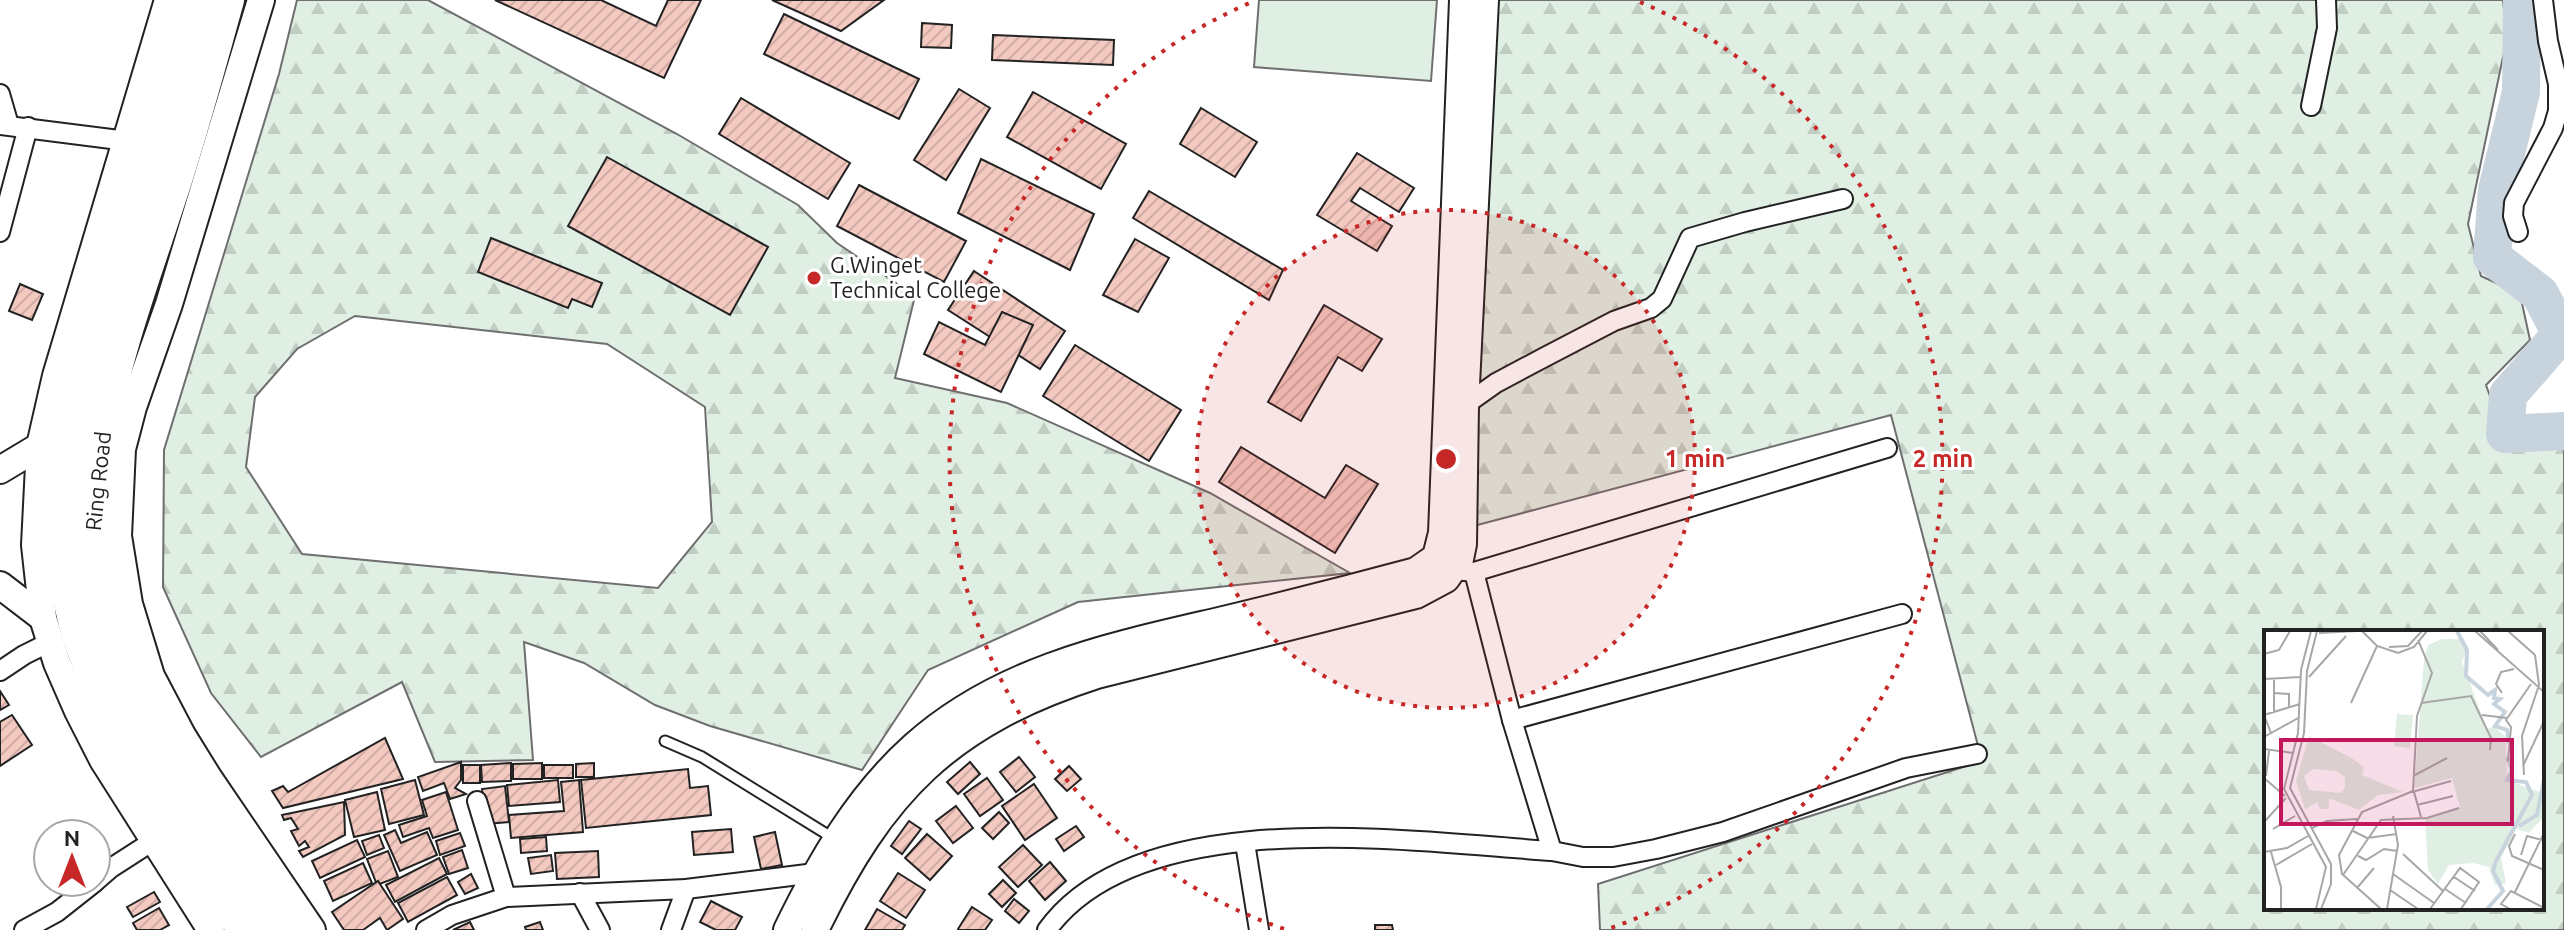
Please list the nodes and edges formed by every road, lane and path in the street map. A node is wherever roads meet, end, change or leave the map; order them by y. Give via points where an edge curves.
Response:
1 (168, 0) edge
2 (197, 0) edge
3 (227, 0) edge
4 (261, 0) edge
5 (1463, 0) edge
6 (1485, 0) edge
7 (2326, 0) edge
8 (2543, 0) edge
9 (0, 94) edge
10 (2311, 106) dead end
11 (4, 125) edge
12 (28, 127) junction
13 (127, 141) junction
14 (1843, 199) dead end
15 (0, 232) edge
16 (2518, 232) dead end
17 (1465, 405) junction
18 (40, 446) junction
19 (1887, 448) dead end
20 (0, 470) edge
21 (1464, 571) junction
22 (0, 585) edge
23 (1902, 614) dead end
24 (47, 630) junction
25 (0, 671) edge
26 (1512, 720) junction
27 (665, 741) dead end
28 (1977, 754) dead end
29 (477, 801) dead end
30 (836, 840) junction
31 (153, 841) junction
32 (1245, 843) junction
33 (1552, 851) junction
34 (112, 867) edge
35 (830, 873) junction
36 (686, 889) junction
37 (580, 893) junction
38 (506, 897) junction
39 (75, 898) edge
40 (24, 930) edge
41 (211, 930) edge
42 (245, 930) edge
43 (281, 930) edge
44 (312, 930) edge
45 (426, 930) edge
46 (600, 930) edge
47 (671, 930) edge
48 (787, 930) edge
49 (815, 930) edge
50 (1047, 930) edge
51 (1259, 930) edge

1 - 13 main road
2 - 42 highway, Ring Road via 99,318 68,450 63,529 84,650 113,720
3 - 43 highway, Ring Road via 117,362 97,448 92,531 104,623 125,676 161,748
4 - 44 main road via 133,407 122,449 118,536 129,604 151,676 208,777
5 - 30 main road via 1442,533 1436,557 1416,571 1093,651 1012,681 915,745 878,782
6 - 17 main road
7 - 10 street via 2327,28
8 - 16 street via 2558,111 2514,203
9 - 11 street
11 - 12 street
12 - 13 street
12 - 15 street
13 - 18 main road
14 - 17 street via 1690,238 1662,299 1651,308 1543,358
17 - 21 main road via 1460,559
18 - 20 main road
18 - 24 main road via 35,545
19 - 21 street
21 - 26 street
21 - 35 main road via 1416,595 1097,675 998,715 964,736 904,788
22 - 24 main road
23 - 26 street
24 - 25 street
24 - 31 main road via 78,711
26 - 33 street
27 - 30 lane via 702,757
28 - 33 street via 1906,768 1723,832 1656,849 1613,857
29 - 38 street
30 - 35 main road
31 - 34 street
31 - 41 main road
32 - 33 street via 1351,839
32 - 50 street via 1168,854 1137,865 1085,892
32 - 51 street
35 - 36 street
35 - 48 main road
35 - 49 main road
36 - 37 street
36 - 47 street
37 - 38 street
37 - 46 street
38 - 45 street
39 - 40 street

